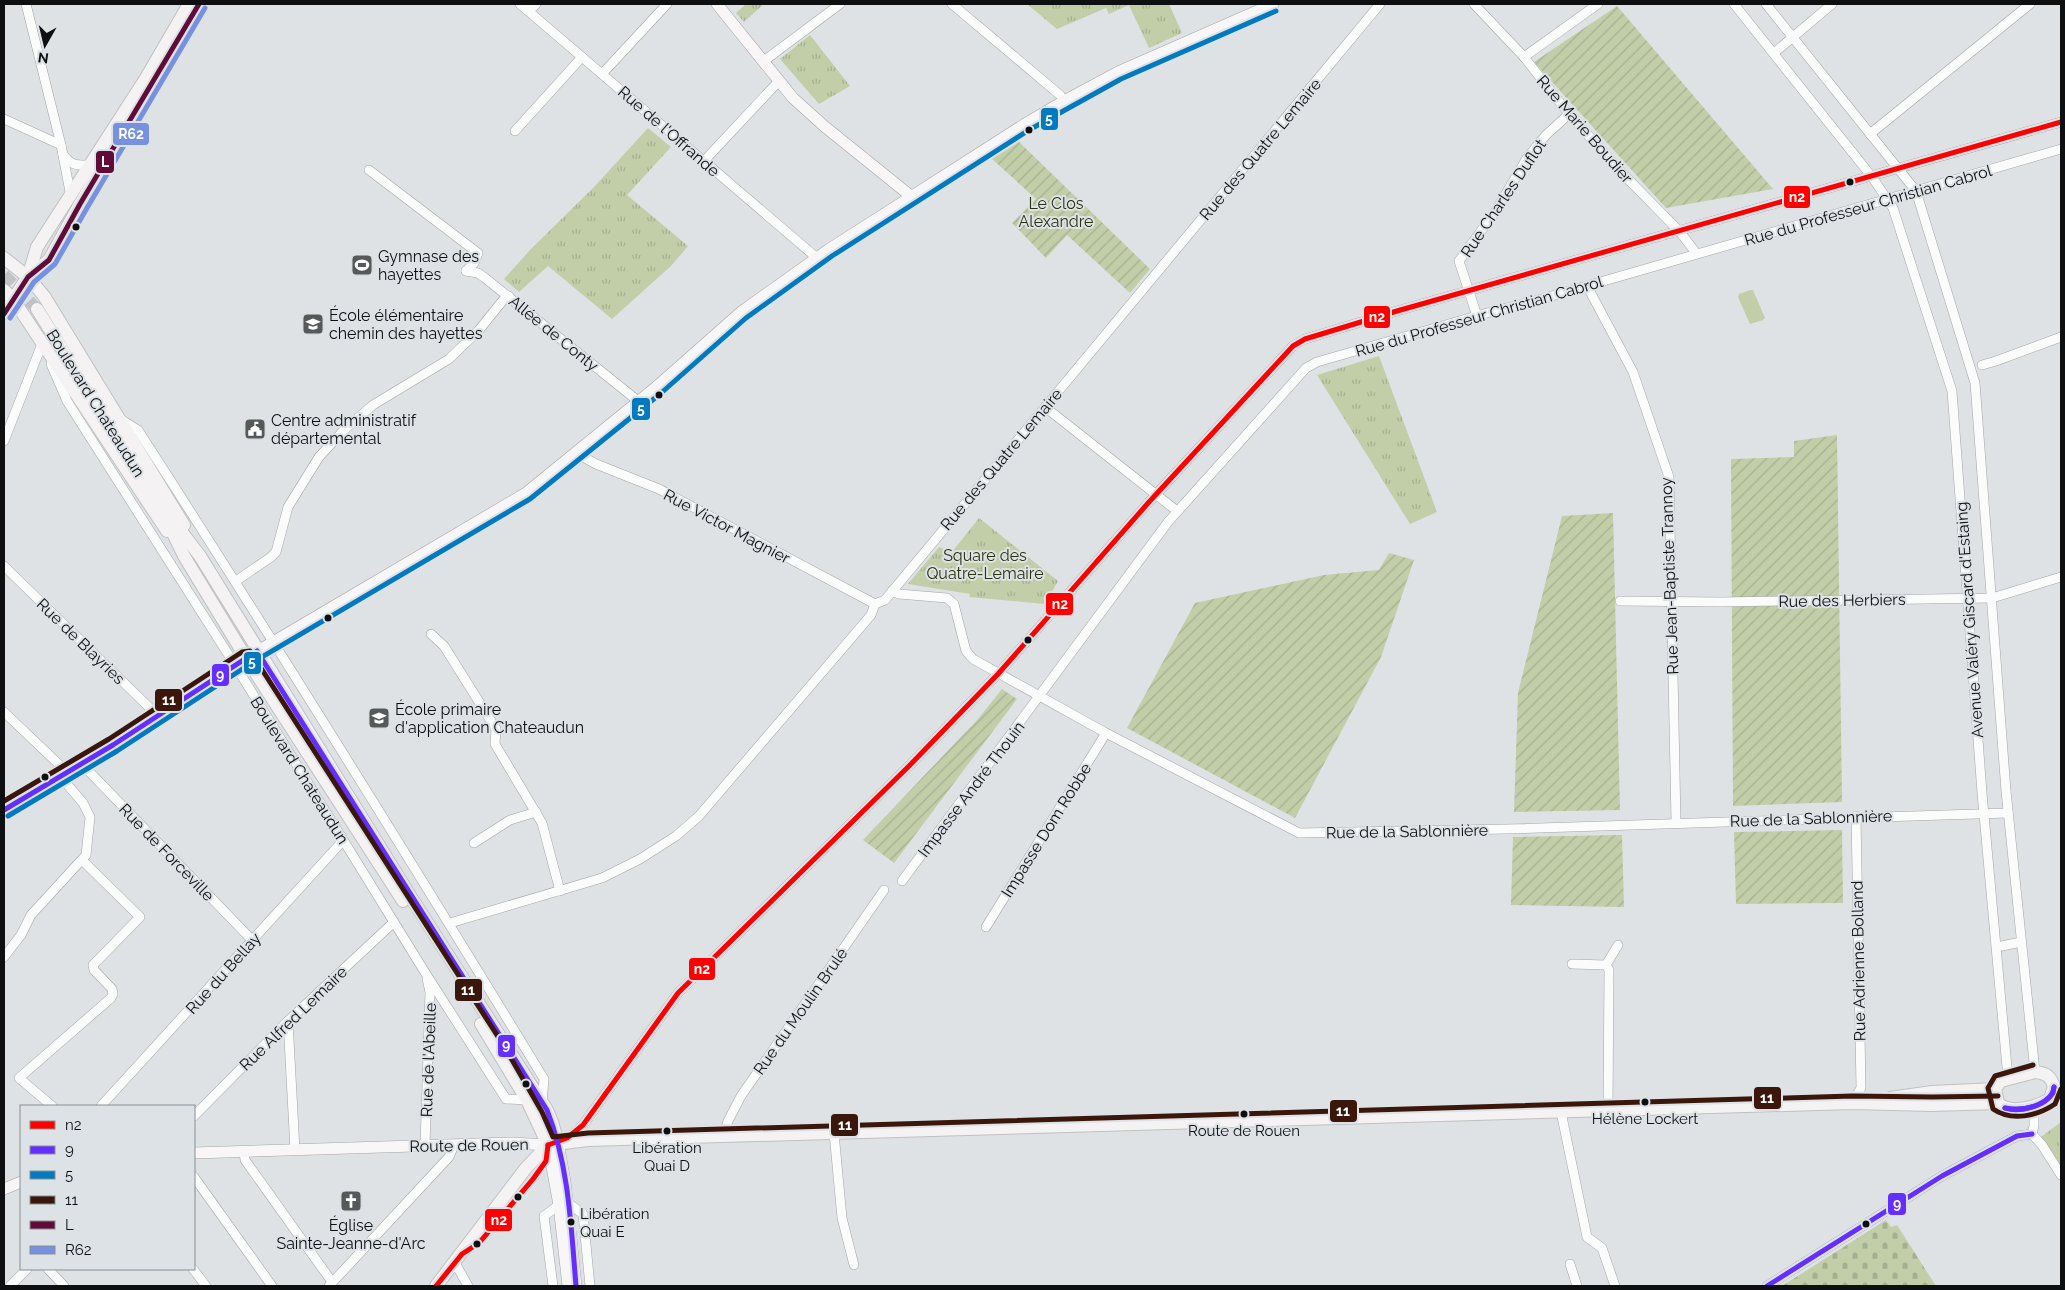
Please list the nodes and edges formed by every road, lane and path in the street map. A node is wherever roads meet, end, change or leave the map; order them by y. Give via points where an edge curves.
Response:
1 (26, 4) edge
2 (189, 4) edge
3 (199, 4) edge
4 (520, 4) edge
5 (536, 4) edge
6 (667, 4) edge
7 (717, 4) edge
8 (840, 4) edge
9 (952, 4) edge
10 (1273, 4) edge
11 (1380, 4) edge
12 (1474, 4) edge
13 (1598, 4) edge
14 (1734, 4) edge
15 (1766, 4) edge
16 (1832, 4) edge
17 (2030, 4) edge
18 (529, 12) junction
19 (1792, 37) junction
20 (1774, 53) junction
21 (582, 57) junction
22 (1524, 58) junction
23 (764, 61) junction
24 (602, 74) junction
25 (778, 82) junction
26 (1064, 101) junction
27 (1569, 114) junction
28 (4, 119) edge
29 (2061, 122) edge
30 (515, 131) dead end
31 (1870, 134) junction
32 (61, 149) junction
33 (2061, 149) edge
34 (704, 161) junction
35 (90, 165) junction
36 (1898, 169) junction
37 (369, 170) dead end
38 (1872, 177) junction
39 (1916, 191) junction
40 (71, 197) junction
41 (912, 197) junction
42 (1887, 200) junction
43 (1680, 232) junction
44 (1696, 253) junction
45 (4, 258) edge
46 (817, 258) junction
47 (28, 277) junction
48 (1587, 286) junction
49 (1468, 292) junction
50 (8, 295) edge
51 (509, 296) junction
52 (37, 308) tunnel mouth
53 (4, 314) edge
54 (1477, 316) junction
55 (2061, 340) edge
56 (42, 344) junction
57 (1982, 364) dead end
58 (638, 401) junction
59 (1045, 407) junction
60 (122, 420) junction
61 (4, 441) edge
62 (576, 453) junction
63 (172, 481) junction
64 (1156, 494) junction
65 (155, 497) junction
66 (169, 498) junction
67 (1177, 511) junction
68 (184, 556) junction
69 (200, 556) junction
70 (4, 566) edge
71 (2061, 577) edge
72 (236, 581) junction
73 (892, 591) junction
74 (1992, 598) junction
75 (1968, 599) junction
76 (1620, 601) dead end
77 (1672, 602) junction
78 (875, 604) junction
79 (431, 634) dead end
80 (272, 642) junction
81 (257, 651) junction
82 (240, 661) junction
83 (998, 674) junction
84 (1039, 698) junction
85 (4, 712) edge
86 (158, 716) junction
87 (1106, 734) junction
88 (82, 764) junction
89 (64, 774) junction
90 (4, 810) edge
91 (536, 812) junction
92 (2008, 813) junction
93 (1985, 814) junction
94 (1856, 816) junction
95 (1676, 822) junction
96 (342, 837) junction
97 (474, 843) dead end
98 (82, 860) junction
99 (902, 881) dead end
100 (884, 890) dead end
101 (560, 891) junction
102 (394, 922) junction
103 (450, 923) junction
104 (986, 928) dead end
105 (253, 941) junction
106 (2021, 942) junction
107 (1618, 945) dead end
108 (1996, 947) junction
109 (4, 957) edge
110 (1572, 964) dead end
111 (1606, 965) junction
112 (426, 974) junction
113 (288, 1021) junction
114 (2035, 1072) junction
115 (2061, 1073) edge
116 (2048, 1075) junction
117 (2008, 1078) junction
118 (1995, 1089) junction
119 (2058, 1090) edge
120 (527, 1100) junction
121 (542, 1103) junction
122 (1852, 1103) junction
123 (1998, 1103) junction
124 (51, 1105) edge
125 (102, 1105) edge
126 (2034, 1106) junction
127 (1608, 1110) junction
128 (1561, 1112) junction
129 (195, 1115) edge
130 (834, 1133) junction
131 (2032, 1134) junction
132 (723, 1136) junction
133 (553, 1144) junction
134 (454, 1145) junction
135 (425, 1146) junction
136 (295, 1150) junction
137 (244, 1151) junction
138 (195, 1153) edge
139 (2061, 1174) edge
140 (195, 1178) edge
141 (20, 1182) edge
142 (4, 1189) edge
143 (563, 1204) junction
144 (455, 1263) junction
145 (1570, 1264) dead end
146 (854, 1265) dead end
147 (26, 1270) edge
148 (49, 1270) edge
149 (194, 1270) edge
150 (330, 1284) edge
151 (10, 1286) edge
152 (64, 1286) edge
153 (206, 1286) edge
154 (272, 1286) edge
155 (436, 1286) edge
156 (468, 1286) edge
157 (553, 1286) edge
158 (568, 1286) edge
159 (576, 1286) edge
160 (590, 1286) edge
161 (1577, 1286) edge
162 (1615, 1286) edge
163 (1767, 1286) edge

1 - 32 street
2 - 35 main road
3 - 47 main road via 49,260
4 - 18 street, Rue de l'Offrande
5 - 18 street
6 - 24 street
7 - 23 main road
8 - 23 street
9 - 26 street
10 - 26 main road via 1118,72
11 - 59 street, Rue des Quatre Lemaire
12 - 22 street, Rue Marie Boudier
13 - 22 street
14 - 20 street, Avenue Valéry Giscard d'Estaing
15 - 19 street
16 - 19 street
17 - 31 street
18 - 21 street, Rue de l'Offrande
19 - 20 street
19 - 31 street
20 - 38 street, Avenue Valéry Giscard d'Estaing
21 - 24 street, Rue de l'Offrande
21 - 30 street
22 - 27 street, Rue Marie Boudier
23 - 25 main road
24 - 34 street, Rue de l'Offrande
25 - 34 street
25 - 41 main road via 824,126
26 - 41 main road
27 - 43 street, Rue Marie Boudier
27 - 49 street, Rue Charles Duflot via 1546,134 1527,158 1495,212 1459,262
28 - 32 street
29 - 36 street
31 - 36 street
32 - 35 street via 69,163
32 - 40 street
33 - 39 street, Rue du Professeur Christian Cabrol
34 - 46 street, Rue de l'Offrande
35 - 40 main road
36 - 38 street
36 - 39 street
37 - 51 street, Allée de Conty via 478,253 466,271 478,273
38 - 42 street, Avenue Valéry Giscard d'Estaing
38 - 43 street
39 - 42 street, Rue du Professeur Christian Cabrol
39 - 74 street, Avenue Valéry Giscard d'Estaing via 1976,383
40 - 47 main road via 37,247
41 - 46 main road
42 - 44 street, Rue du Professeur Christian Cabrol
42 - 75 street, Avenue Valéry Giscard d'Estaing via 1904,240 1952,391
43 - 44 street, Rue Marie Boudier
43 - 49 street
44 - 48 street, Rue du Professeur Christian Cabrol
45 - 47 main road
46 - 58 main road via 741,312
47 - 50 main road
47 - 60 main road via 44,296
48 - 54 street, Rue du Professeur Christian Cabrol
48 - 77 street, Rue Jean-Baptiste Trannoy via 1633,372 1669,477
49 - 54 street, Rue Charles Duflot
49 - 64 street via 1305,339 1293,346
50 - 53 main road
50 - 56 main road
51 - 58 street, Allée de Conty
51 - 72 street via 449,359 373,405 344,430 319,457 288,507 276,552
52 - 65 main road, Boulevard Chateaudun
54 - 67 street, Rue du Professeur Christian Cabrol via 1317,362 1306,368
55 - 57 street
56 - 61 street
56 - 68 main road
56 - 82 street, Boulevard Chateaudun via 67,401
58 - 62 main road
59 - 64 street
59 - 73 street, Rue des Quatre Lemaire
60 - 63 street, Boulevard Chateaudun via 138,430
60 - 66 main road
62 - 78 street, Rue Victor Magnier via 659,489
62 - 80 main road via 526,493
63 - 66 street
63 - 72 street, Boulevard Chateaudun
64 - 67 street
64 - 83 street
65 - 68 main road, Boulevard Chateaudun
65 - 69 main road, Boulevard Chateaudun
66 - 69 main road
67 - 84 street, Rue du Professeur Christian Cabrol
68 - 82 main road, Boulevard Chateaudun
69 - 81 main road, Boulevard Chateaudun
70 - 86 street, Rue de Blayries
71 - 74 street, Rue des Herbiers
72 - 80 street, Boulevard Chateaudun
73 - 78 street, Rue des Quatre Lemaire
73 - 83 street, Rue de la Sablonnière via 947,598 954,604 966,651
74 - 75 street, Rue des Herbiers
74 - 92 street, Avenue Valéry Giscard d'Estaing
75 - 77 street, Rue des Herbiers
75 - 93 street, Avenue Valéry Giscard d'Estaing
76 - 77 street, Rue des Herbiers
77 - 95 street, Rue Jean-Baptiste Trannoy
78 - 101 street, Rue des Quatre Lemaire via 871,615 699,816 676,836 640,859 602,878
79 - 91 street via 444,646 496,729 495,744
80 - 81 main road
80 - 103 street, Boulevard Chateaudun
81 - 82 main road
81 - 121 main road, Boulevard Chateaudun
82 - 86 main road
82 - 96 street, Boulevard Chateaudun
82 - 120 main road, Boulevard Chateaudun via 477,1017
83 - 84 street, Rue de la Sablonnière
83 - 133 street via 678,993 583,1125 571,1136
84 - 87 street, Rue de la Sablonnière
84 - 99 street, Impasse André Thouin
85 - 89 street
86 - 88 main road
87 - 95 street, Rue de la Sablonnière via 1298,833
87 - 104 street, Impasse Dom Robbe
88 - 89 main road
88 - 105 street, Rue de Forceville
89 - 90 main road
89 - 98 street via 90,817 86,855
91 - 97 street via 510,820
91 - 101 street via 542,823
92 - 93 street, Rue de la Sablonnière
92 - 106 street, Avenue Valéry Giscard d'Estaing
93 - 94 street, Rue de la Sablonnière
93 - 108 street, Avenue Valéry Giscard d'Estaing
94 - 95 street, Rue de la Sablonnière
94 - 122 street, Rue Adrienne Bolland via 1860,1088
96 - 102 street, Boulevard Chateaudun
96 - 105 street, Rue du Bellay via 339,845
98 - 109 street via 32,915
98 - 124 street via 140,917 93,965 112,989 111,998 19,1078
100 - 132 street, Rue du Moulin Brulé via 740,1096
101 - 103 street, Rue des Quatre Lemaire
102 - 112 street, Boulevard Chateaudun
102 - 113 street, Rue Alfred Lemaire
103 - 121 street, Boulevard Chateaudun via 544,1078
105 - 125 street, Rue du Bellay
106 - 108 street
106 - 114 street, Avenue Valéry Giscard d'Estaing
107 - 111 street
108 - 117 street, Avenue Valéry Giscard d'Estaing
110 - 111 street
111 - 127 street via 1609,970
112 - 120 street, Boulevard Chateaudun via 506,1099
112 - 135 street, Rue de l'Abeille via 430,992
113 - 129 street, Rue Alfred Lemaire
113 - 136 street
114 - 116 main road
114 - 117 main road
115 - 116 main road
116 - 119 main road
117 - 118 main road via 2000,1081
118 - 122 main road, Route de Rouen via 1932,1092
118 - 123 main road
119 - 126 main road via 2050,1099
120 - 133 main road, Boulevard Chateaudun
121 - 133 main road, Boulevard Chateaudun via 552,1122
122 - 123 main road, Route de Rouen
122 - 127 main road, Route de Rouen
123 - 126 main road, Route de Rouen via 2014,1110
126 - 131 street
127 - 128 main road, Route de Rouen
128 - 130 main road, Route de Rouen
128 - 162 street via 1587,1237 1602,1248
130 - 132 main road, Route de Rouen
130 - 146 street via 842,1218
131 - 139 street
131 - 163 street via 2017,1136 1942,1176
132 - 133 main road, Route de Rouen
133 - 134 main road, Route de Rouen
133 - 143 main road
133 - 144 main road via 523,1172
134 - 135 main road, Route de Rouen
134 - 150 street via 449,1157
135 - 136 main road, Route de Rouen
136 - 137 main road, Route de Rouen
137 - 138 main road, Route de Rouen
137 - 150 street via 245,1160
140 - 154 street
141 - 142 main road
143 - 157 street via 544,1216
143 - 158 main road
143 - 159 main road
143 - 160 street via 583,1214
144 - 155 main road
144 - 156 street
145 - 161 street
147 - 151 street
148 - 152 street
149 - 153 street

